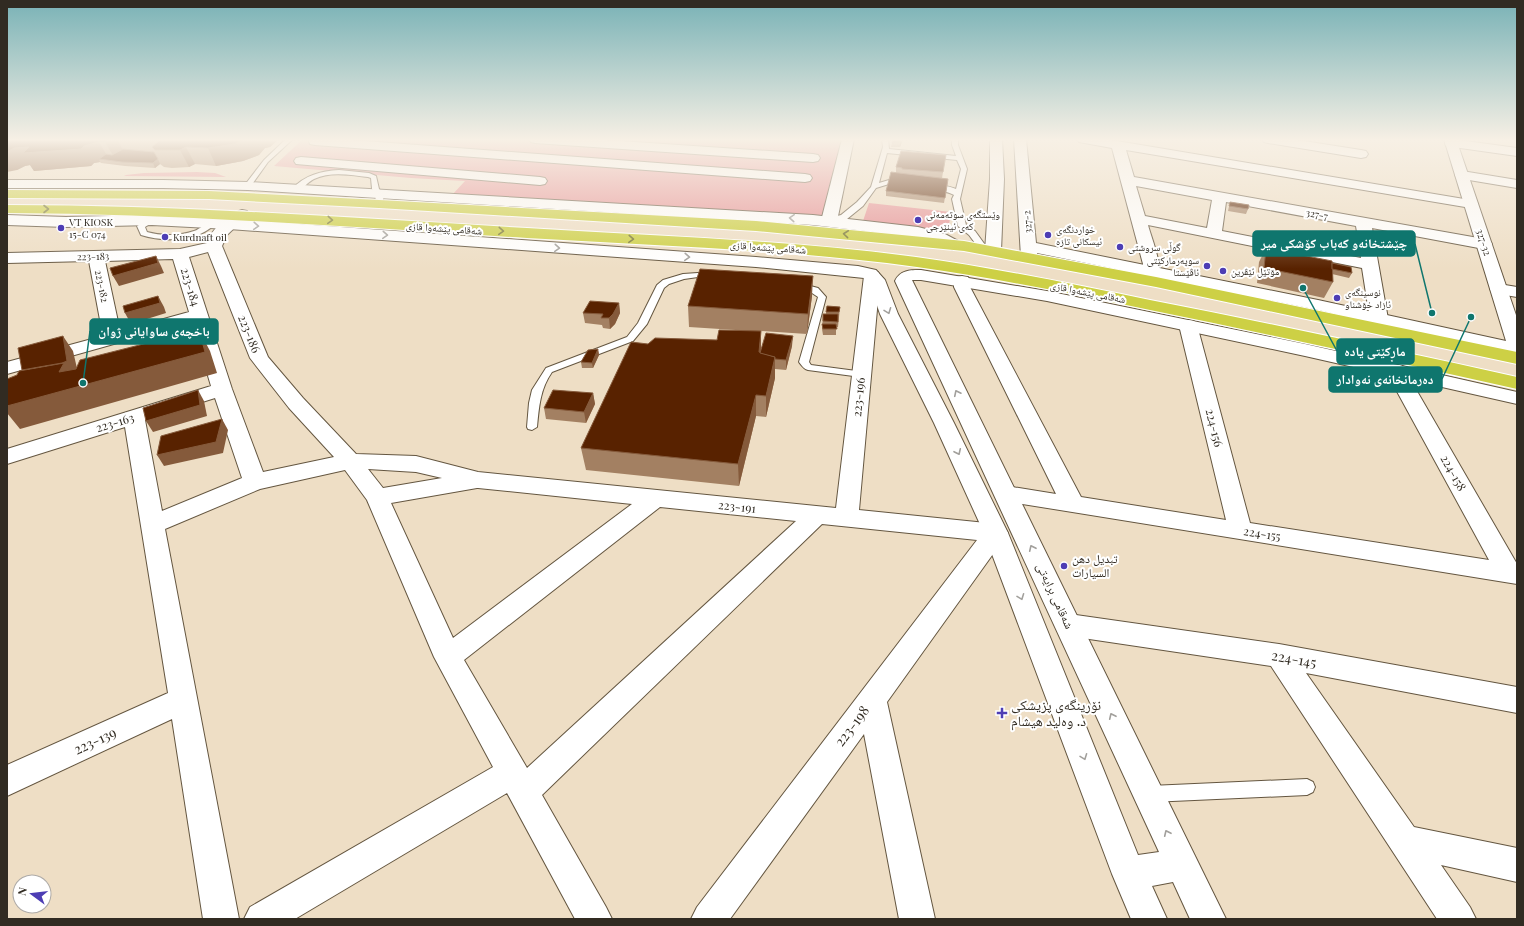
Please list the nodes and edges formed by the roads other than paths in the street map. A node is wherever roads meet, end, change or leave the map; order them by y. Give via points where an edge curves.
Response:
1 (251, 182) edge
2 (540, 182) edge
3 (547, 182) edge
4 (838, 182) edge
5 (875, 182) edge
6 (889, 182) edge
7 (891, 182) edge
8 (959, 182) edge
9 (987, 182) edge
10 (996, 182) edge
11 (1023, 182) edge
12 (1128, 182) edge
13 (1139, 182) edge
14 (1402, 182) edge
15 (1464, 182) edge
16 (1505, 182) edge
17 (7, 184) edge
18 (911, 184) edge
19 (1517, 184) edge
20 (222, 186) junction
21 (248, 186) junction
22 (925, 186) edge
23 (873, 189) junction
24 (888, 192) edge
25 (268, 193) junction
26 (7, 194) edge
27 (209, 195) junction
28 (954, 197) junction
29 (1220, 197) junction
30 (379, 199) junction
31 (509, 202) junction
32 (544, 204) junction
33 (1471, 204) junction
34 (7, 209) edge
35 (486, 211) junction
36 (678, 216) junction
37 (599, 217) junction
38 (1138, 219) junction
39 (7, 220) edge
40 (227, 221) junction
41 (829, 221) junction
42 (1363, 223) junction
43 (397, 225) junction
44 (525, 233) junction
45 (1214, 234) junction
46 (723, 244) junction
47 (1484, 244) junction
48 (954, 245) junction
49 (214, 246) junction
50 (988, 250) junction
51 (1029, 252) junction
52 (180, 254) junction
53 (96, 256) junction
54 (7, 258) edge
55 (756, 262) junction
56 (1371, 265) junction
57 (1151, 271) junction
58 (964, 275) junction
59 (872, 276) junction
60 (720, 277) edge
61 (787, 284) edge
62 (1498, 289) junction
63 (1517, 292) edge
64 (1318, 305) junction
65 (1284, 308) junction
66 (199, 315) junction
67 (1380, 319) junction
68 (1188, 325) junction
69 (113, 339) junction
70 (1304, 343) junction
71 (1517, 347) edge
72 (1517, 358) edge
73 (7, 368) edge
74 (1398, 371) junction
75 (861, 374) junction
76 (1517, 383) edge
77 (222, 389) junction
78 (1517, 398) edge
79 (134, 417) junction
80 (969, 418) junction
81 (944, 423) junction
82 (532, 427) dead end
83 (7, 457) edge
84 (350, 461) junction
85 (478, 480) junction
86 (255, 482) junction
87 (1006, 494) junction
88 (377, 497) junction
89 (656, 498) junction
90 (1073, 504) junction
91 (817, 515) junction
92 (847, 518) junction
93 (153, 524) junction
94 (1240, 530) junction
95 (996, 533) junction
96 (1513, 573) edge
97 (1069, 625) junction
98 (1279, 656) junction
99 (448, 657) junction
100 (183, 700) junction
101 (872, 700) junction
102 (1517, 700) edge
103 (7, 782) edge
104 (518, 782) junction
105 (1307, 788) dead end
106 (1149, 794) junction
107 (1405, 841) junction
108 (1182, 864) junction
109 (1517, 865) edge
110 (1129, 874) junction
111 (221, 919) edge
112 (262, 919) edge
113 (594, 919) edge
114 (708, 919) edge
115 (916, 919) edge
116 (1149, 919) edge
117 (1208, 919) edge
118 (1458, 919) edge

1 - 21 lane
2 - 31 street via 521,199
3 - 32 street via 541,200
4 - 41 street
5 - 23 lane
6 - 23 lane
7 - 18 lane
8 - 28 lane
9 - 50 street
10 - 50 street
11 - 51 street, 327-2
12 - 38 street
13 - 29 street, 327-7
14 - 33 street
15 - 33 street, 327-32
16 - 19 street
17 - 20 street
20 - 21 street
20 - 27 highway
21 - 25 street
22 - 28 lane via 950,189
23 - 24 lane
23 - 41 lane via 844,217
25 - 27 highway, شەقامی پێشەوا قازی
25 - 30 highway, شەقامی پێشەوا قازی
25 - 30 street via 296,189
26 - 27 highway, شەقامی پێشەوا قازی
28 - 50 lane via 962,226 972,232
29 - 42 street, 327-7
29 - 45 street
30 - 31 street
30 - 35 highway, شەقامی پێشەوا قازی
31 - 32 street
32 - 36 street
33 - 47 street, 327-32
34 -> 40 highway, شەقامی پێشەوا قازی via 122,210
35 - 37 highway, شەقامی پێشەوا قازی
35 - 43 highway via 489,217 480,222
36 - 37 highway, شەقامی پێشەوا قازی
41 -> 36 street
48 -> 36 highway, شەقامی پێشەوا قازی
37 - 44 highway via 530,220 522,226
38 - 45 street
38 - 57 street
39 - 40 street
40 -> 43 highway, شەقامی پێشەوا قازی
40 - 49 street
40 -> 55 street
41 - 48 street via 925,233 940,237
42 - 47 street, 327-7
42 - 56 street
43 -> 44 highway, شەقامی پێشەوا قازی
44 -> 46 highway, شەقامی پێشەوا قازی
45 - 56 street
46 - 55 highway
46 - 58 highway, شەقامی پێشەوا قازی via 834,253
47 - 62 street, 327-32
48 - 50 highway, شەقامی پێشەوا قازی
49 - 52 street, 223-183
49 - 84 street, 223-186 via 259,358 296,403
50 - 51 highway, شەقامی پێشەوا قازی
51 - 57 street
51 - 65 highway, شەقامی پێشەوا قازی
52 - 53 street, 223-183
52 - 66 street, 223-184
53 - 54 street, 223-183
53 - 69 street, 223-182
55 - 59 street via 858,271
56 - 67 street
57 - 64 street
58 - 68 street via 1047,296
58 - 70 highway, شەقامی پێشەوا قازی via 1026,280
80 -> 58 street, شەقامی برایەتی via 903,281 906,276
58 - 90 street via 962,287
59 - 75 street, 223-196
59 -> 81 street via 877,280 889,314
60 - 82 lane via 698,275 666,282 660,287 642,324 630,339 549,370 540,380
61 - 75 lane via 808,287 819,292 822,297 804,362 808,367
62 - 63 street
62 - 71 street, 327-32
64 - 65 highway
64 - 67 street
65 - 72 highway, شەقامی پێشەوا قازی
66 - 69 street
66 - 77 street, 223-184
67 - 71 street
68 - 70 street
68 - 94 street, 224-156
69 - 73 street
70 - 74 street
70 - 76 highway, شەقامی پێشەوا قازی
74 - 78 street
74 - 96 street, 224-158 via 1404,386
75 - 92 street, 223-196
77 - 79 street, 223-163
77 - 86 street, 223-184
79 - 83 street, 223-163
79 - 93 street
80 - 81 street
80 - 87 street, شەقامی برایەتی
81 -> 95 street
84 - 85 street via 416,464
84 - 86 street
84 - 88 street, 223-186
85 - 88 street
85 - 89 street, 223-191
86 - 93 street
87 - 90 street, 224-155
97 -> 87 street, شەقامی برایەتی
88 - 99 street, 223-186
89 - 91 street, 223-191
89 - 99 street
90 - 94 street, 224-155
91 - 92 street, 223-191
91 - 104 street
92 - 95 street, 223-191
93 - 100 street
94 - 96 street, 224-155
95 - 101 street, 223-198
95 -> 110 street
97 - 98 street, 224-145
106 -> 97 street, شەقامی برایەتی
98 - 102 street, 224-145
98 - 107 street
99 - 104 street, 223-186
100 - 103 street, 223-139
100 - 111 street
101 - 114 street, 223-198
101 - 115 street
104 - 112 street
104 - 113 street, 223-186
105 - 106 lane
108 -> 106 street, شەقامی برایەتی
107 - 109 street
107 - 118 street
108 - 110 street
108 - 117 street, شەقامی برایەتی
110 - 116 street

